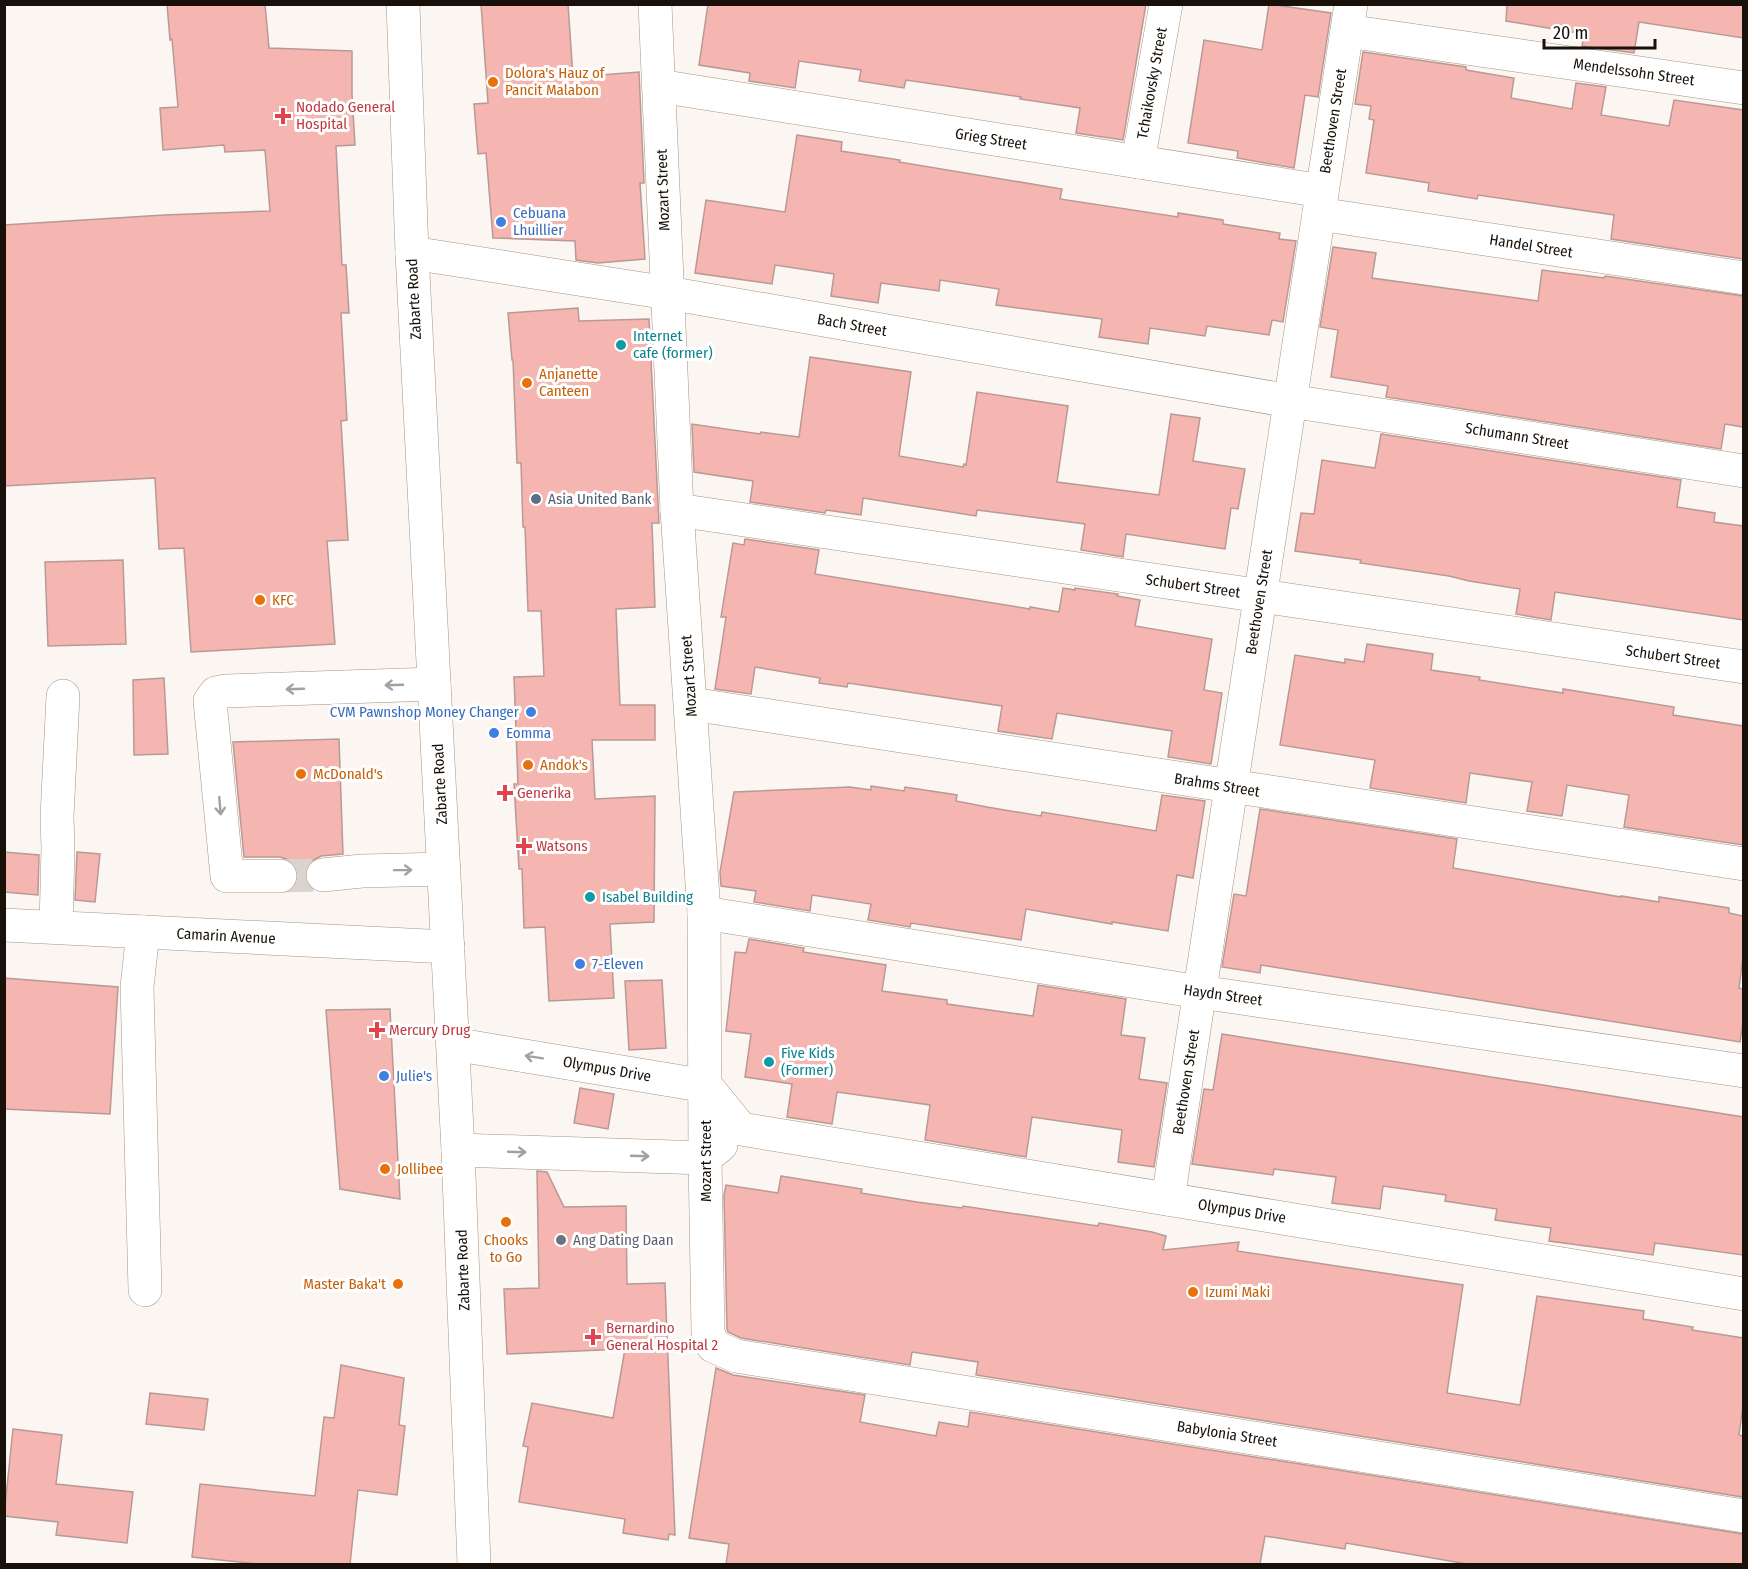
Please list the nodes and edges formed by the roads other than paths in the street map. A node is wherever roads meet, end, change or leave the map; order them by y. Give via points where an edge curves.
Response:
1 (403, 4) edge
2 (655, 4) edge
3 (1166, 4) edge
4 (1349, 18) edge
5 (659, 86) junction
6 (1743, 88) edge
7 (1138, 162) junction
8 (1321, 202) junction
9 (412, 253) junction
10 (1743, 278) edge
11 (668, 293) junction
12 (1290, 401) junction
13 (1743, 471) edge
14 (677, 510) junction
15 (1260, 596) junction
16 (1743, 667) edge
17 (434, 684) junction
18 (63, 696) dead end
19 (691, 704) junction
20 (1231, 787) junction
21 (1743, 864) edge
22 (444, 869) junction
23 (322, 875) tunnel mouth
24 (280, 876) tunnel mouth
25 (705, 913) junction
26 (4, 925) edge
27 (56, 927) junction
28 (143, 932) junction
29 (448, 947) junction
30 (1200, 992) junction
31 (453, 1044) junction
32 (1743, 1071) edge
33 (706, 1086) junction
34 (741, 1129) junction
35 (458, 1150) junction
36 (705, 1158) junction
37 (1168, 1199) junction
38 (145, 1290) dead end
39 (1743, 1294) edge
40 (713, 1346) joint
41 (1743, 1516) edge
42 (474, 1564) edge

1 - 9 street, Zabarte Road
2 - 5 street, Mozart Street
3 - 7 street, Tchaikovsky Street
4 - 6 street, Mendelssohn Street
4 - 8 street, Beethoven Street
5 - 7 street, Grieg Street
5 - 11 street, Mozart Street
7 - 8 street, Grieg Street
8 - 10 street, Handel Street
8 - 12 street, Beethoven Street
9 - 11 street, Bach Street
9 - 17 street, Zabarte Road
11 - 12 street, Bach Street
11 - 14 street, Mozart Street
12 - 13 street, Schumann Street
12 - 15 street, Beethoven Street
14 - 15 street, Schubert Street
14 - 19 street, Mozart Street
15 - 16 street, Schubert Street
15 - 20 street, Beethoven Street
17 - 22 street, Zabarte Road
17 -> 24 street via 216,693 210,701 226,876
18 - 27 street
19 - 20 street, Brahms Street
19 - 25 street, Mozart Street
20 - 21 street, Brahms Street
20 - 30 street, Beethoven Street
23 -> 22 street
22 - 29 street, Zabarte Road
25 - 30 street, Haydn Street
25 - 33 street, Mozart Street
26 - 27 street, Camarin Avenue
27 - 28 street, Camarin Avenue
28 - 29 street, Camarin Avenue
28 - 38 street via 137,987
29 - 31 street, Zabarte Road
30 - 32 street, Haydn Street
30 - 37 street, Beethoven Street
33 -> 31 street, Olympus Drive
31 - 35 street, Zabarte Road
33 - 34 street
33 - 36 street, Mozart Street
34 - 36 street
34 - 37 street, Olympus Drive
35 -> 36 street
35 - 42 street, Zabarte Road
36 - 40 street, Mozart Street via 708,1332
37 - 39 street, Olympus Drive
40 - 41 street, Babylonia Street via 736,1356

